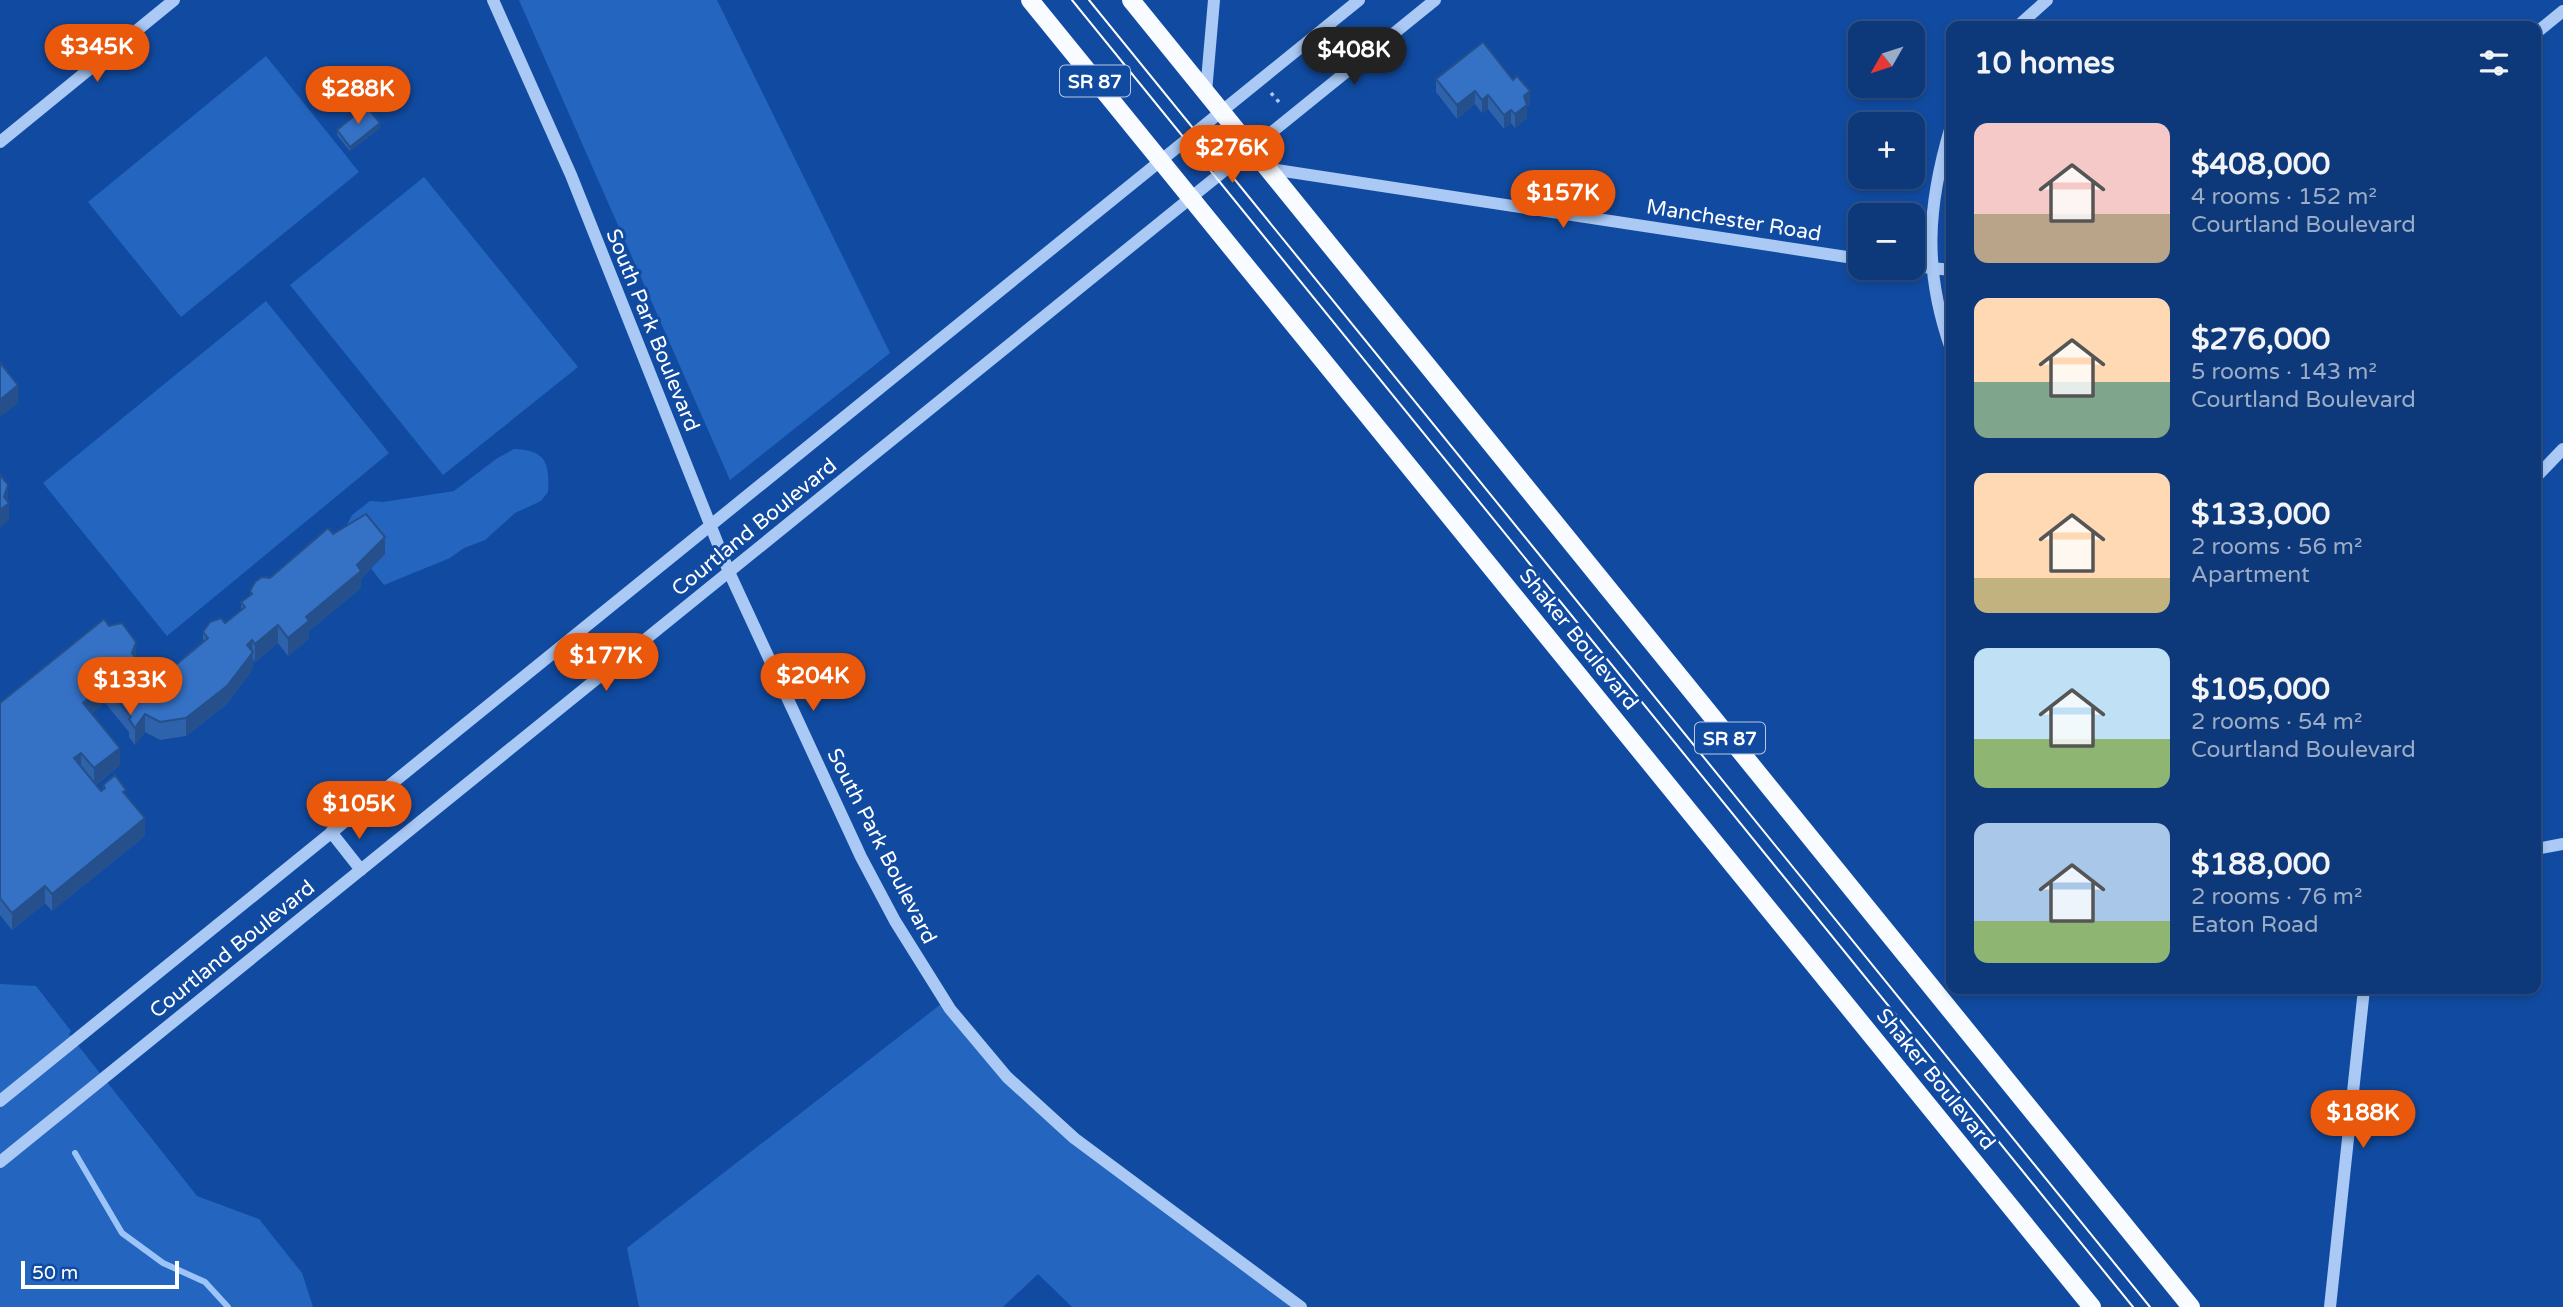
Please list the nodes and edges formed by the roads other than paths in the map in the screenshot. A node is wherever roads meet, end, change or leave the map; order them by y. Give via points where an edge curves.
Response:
1 (174, 0) edge
2 (493, 0) edge
3 (1030, 0) edge
4 (1131, 0) edge
5 (1214, 0) edge
6 (1359, 0) edge
7 (1435, 0) edge
8 (2047, 0) edge
9 (2563, 11) edge
10 (2024, 21) edge
11 (2541, 29) edge
12 (1319, 33) junction
13 (1349, 70) junction
14 (1206, 92) junction
15 (1223, 112) junction
16 (0, 142) edge
17 (1252, 148) junction
18 (1946, 148) edge
19 (1161, 162) junction
20 (1270, 169) junction
21 (1191, 198) junction
22 (1848, 257) edge
23 (1925, 267) edge
24 (1931, 268) junction
25 (1946, 270) edge
26 (1946, 334) edge
27 (2563, 449) edge
28 (2541, 472) edge
29 (709, 526) junction
30 (729, 572) junction
31 (331, 832) junction
32 (2563, 844) edge
33 (2541, 848) edge
34 (361, 870) junction
35 (2363, 994) edge
36 (0, 1101) edge
37 (0, 1162) edge
38 (1301, 1307) edge
39 (2092, 1307) edge
40 (2191, 1307) edge
41 (2330, 1307) edge

1 - 16 street
2 - 29 street, South Park Boulevard via 571,175
3 - 19 main road, Shaker Boulevard / SR 87
4 - 14 main road, SR 87
5 - 14 street
6 - 12 street, Courtland Boulevard
7 - 13 street, Courtland Boulevard
8 - 10 street
9 - 11 street
12 - 13 street
12 - 15 street, Courtland Boulevard
13 - 17 street, Courtland Boulevard
14 - 15 main road, SR 87
15 - 17 main road, SR 87
15 - 19 street, Courtland Boulevard
17 - 20 main road, SR 87
17 - 21 street, Courtland Boulevard
18 - 24 street via 1932,208
19 - 21 main road, Shaker Boulevard / SR 87
19 - 29 street, Courtland Boulevard
20 - 22 street, Manchester Road
20 - 40 main road, SR 87
21 - 30 street, Courtland Boulevard
21 - 39 main road, Shaker Boulevard / SR 87
23 - 24 street
24 - 25 street
24 - 26 street
27 - 28 street
29 - 30 street, South Park Boulevard
29 - 31 street, Courtland Boulevard
30 - 34 street, Courtland Boulevard
30 - 38 street, South Park Boulevard via 861,856 950,1009 1007,1077 1074,1138
31 - 34 street
31 - 36 street, Courtland Boulevard
32 - 33 street
34 - 37 street, Courtland Boulevard
35 - 41 street

